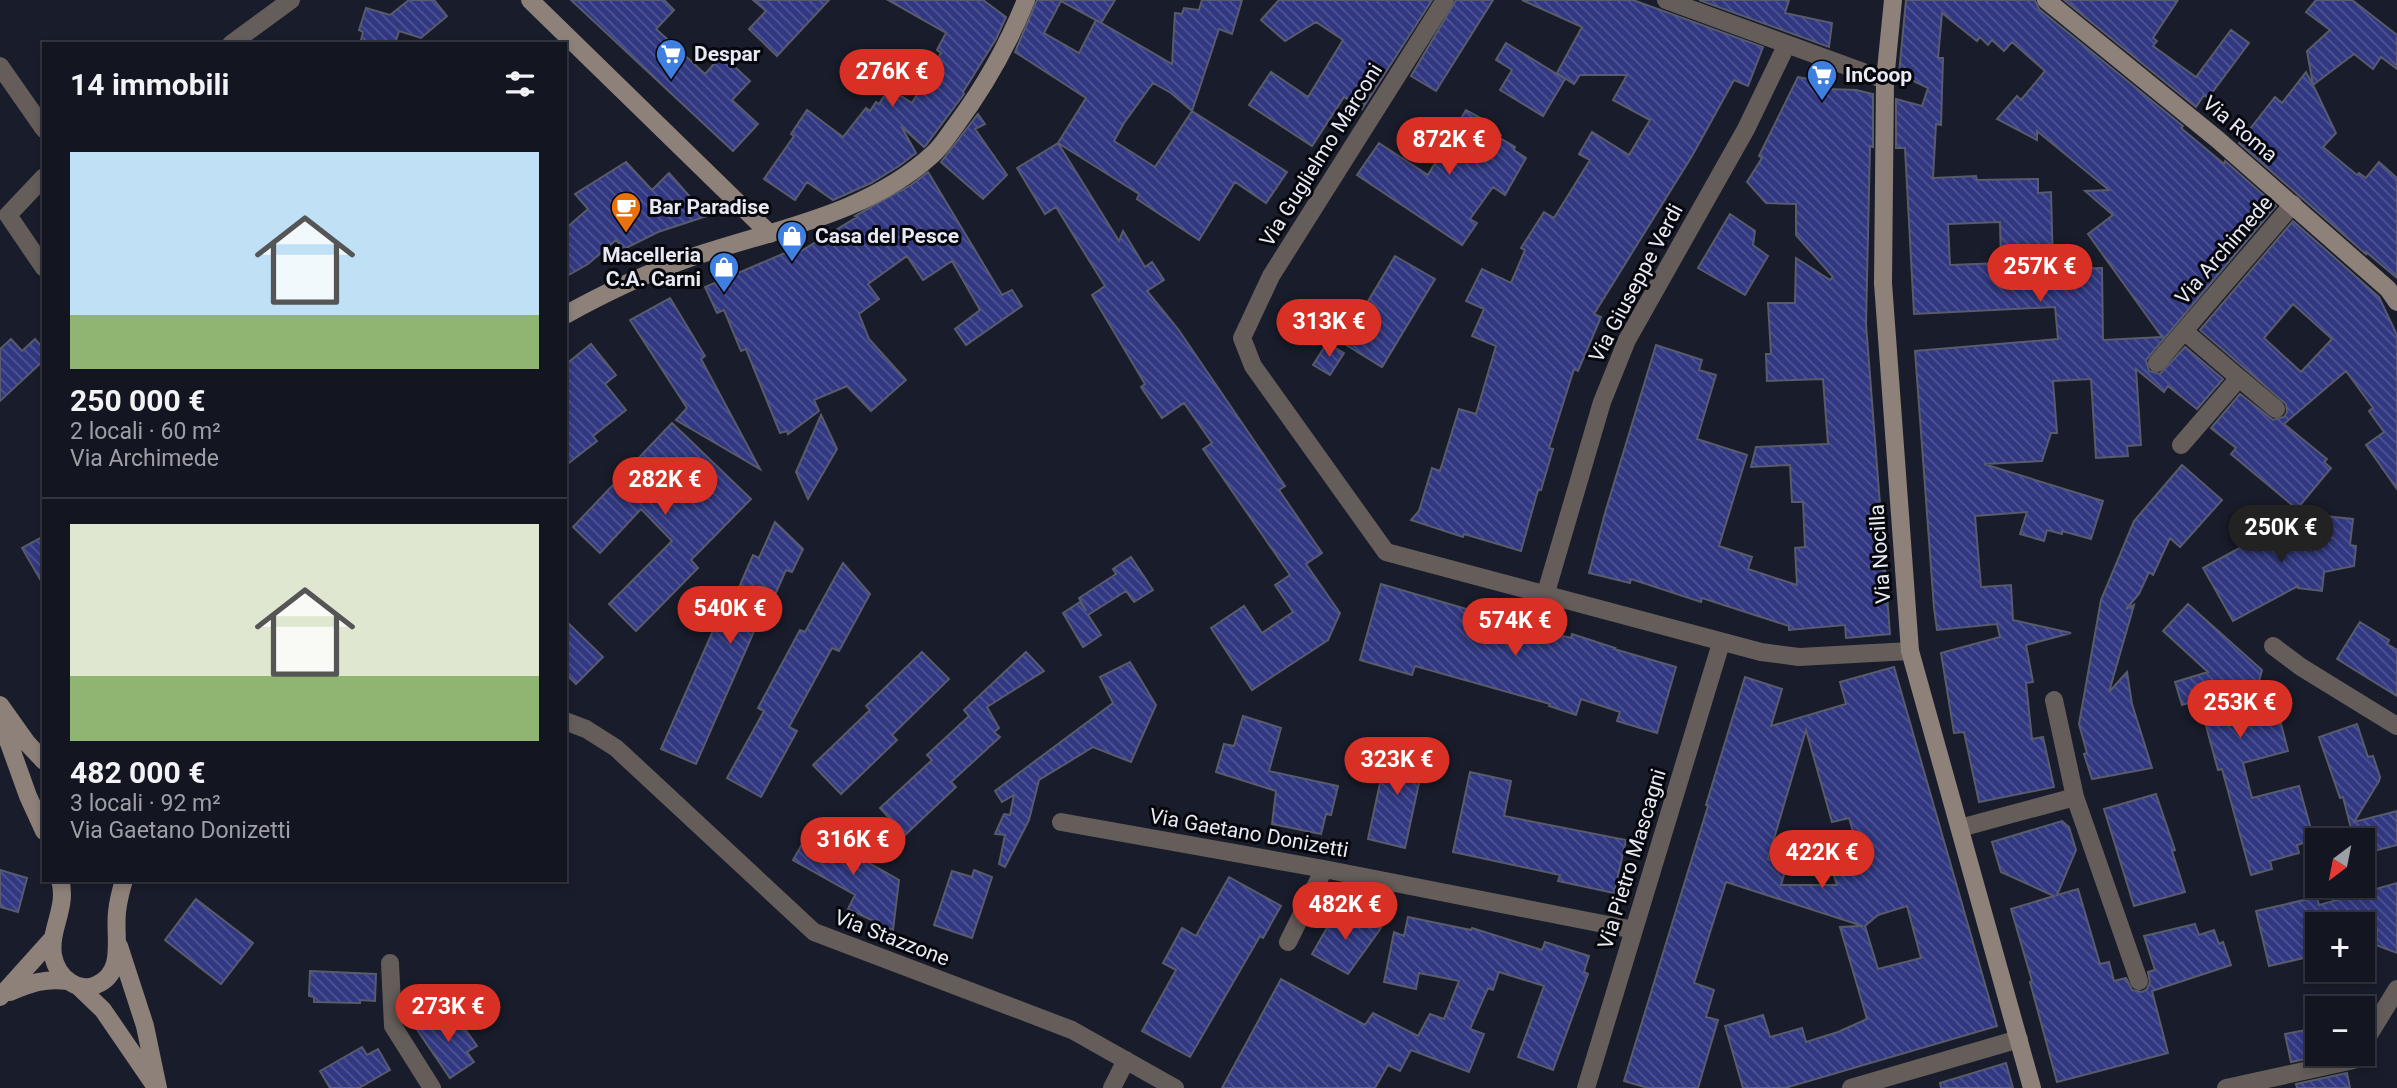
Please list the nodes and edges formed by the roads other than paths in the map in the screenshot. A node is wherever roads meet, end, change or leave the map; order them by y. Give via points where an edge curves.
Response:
1 (291, 0) edge
2 (530, 0) edge
3 (1026, 0) edge
4 (1446, 0) edge
5 (1666, 0) edge
6 (1893, 0) edge
7 (2046, 0) edge
8 (234, 42) edge
9 (1787, 44) junction
10 (0, 66) edge
11 (1885, 80) junction
12 (42, 126) edge
13 (42, 179) edge
14 (2293, 204) junction
15 (770, 234) junction
16 (42, 265) edge
17 (2397, 301) edge
18 (567, 314) edge
19 (2184, 331) junction
20 (2157, 363) dead end
21 (2239, 378) junction
22 (2276, 409) dead end
23 (2181, 445) dead end
24 (1545, 596) junction
25 (1721, 643) junction
26 (2273, 646) dead end
27 (1910, 651) junction
28 (2054, 701) dead end
29 (0, 705) edge
30 (0, 718) edge
31 (567, 722) edge
32 (2397, 726) edge
33 (42, 759) edge
34 (2075, 797) junction
35 (1061, 822) dead end
36 (42, 827) edge
37 (1960, 828) junction
38 (1324, 869) junction
39 (60, 882) edge
40 (124, 882) edge
41 (1634, 930) junction
42 (53, 938) junction
43 (1288, 942) dead end
44 (118, 945) junction
45 (390, 962) dead end
46 (2139, 981) dead end
47 (73, 984) junction
48 (2397, 989) edge
49 (2, 996) edge
50 (2375, 1025) edge
51 (2019, 1040) junction
52 (1126, 1060) junction
53 (2327, 1066) edge
54 (157, 1088) edge
55 (432, 1088) edge
56 (1112, 1088) edge
57 (1175, 1088) edge
58 (1586, 1088) edge
59 (1851, 1088) edge
60 (2032, 1088) edge
61 (2226, 1088) edge

1 - 8 street
2 - 15 street
3 - 15 street via 1010,40 935,153 888,188 837,212
4 - 24 street, Via Guglielmo Marconi via 1271,276 1242,338 1252,366 1386,552
5 - 9 street
6 - 11 street, Via Nocilla
7 - 14 street, Via Roma
9 - 11 street
9 - 24 street, Via Giuseppe Verdi via 1746,129 1627,340 1602,402
10 - 12 street
11 - 27 street, Via Nocilla via 1882,283
13 - 16 street via 8,215
14 - 17 street, Via Roma
14 - 19 street, Via Archimede
15 - 18 street via 682,260 613,288
19 - 20 street
19 - 21 street, Via Archimede
21 - 22 street, Via Archimede
21 - 23 street
24 - 25 street
25 - 27 street via 1799,657
25 - 41 street, Via Pietro Mascagni
26 - 32 street
27 - 37 street, Via Nocilla
28 - 34 street
29 - 33 street
30 - 36 street
31 - 52 street, Via Stazzone via 617,748 814,932 1072,1030
34 - 37 street
34 - 46 street
35 - 38 street, Via Gaetano Donizetti
37 - 51 street, Via Nocilla
38 - 41 street, Via Gaetano Donizetti
38 - 43 street
39 - 42 street via 63,903
40 - 44 street via 117,913
41 - 58 street, Via Pietro Mascagni
42 - 47 street via 59,971
42 - 49 street
44 - 47 street via 108,978 93,986
44 - 54 street via 145,1026
45 - 55 street via 393,1026
47 - 49 street via 36,981
47 - 54 street via 103,1010
48 - 50 street
51 - 59 street
51 - 60 street, Via Nocilla
52 - 56 street
52 - 57 street, Via Stazzone
53 - 61 street

